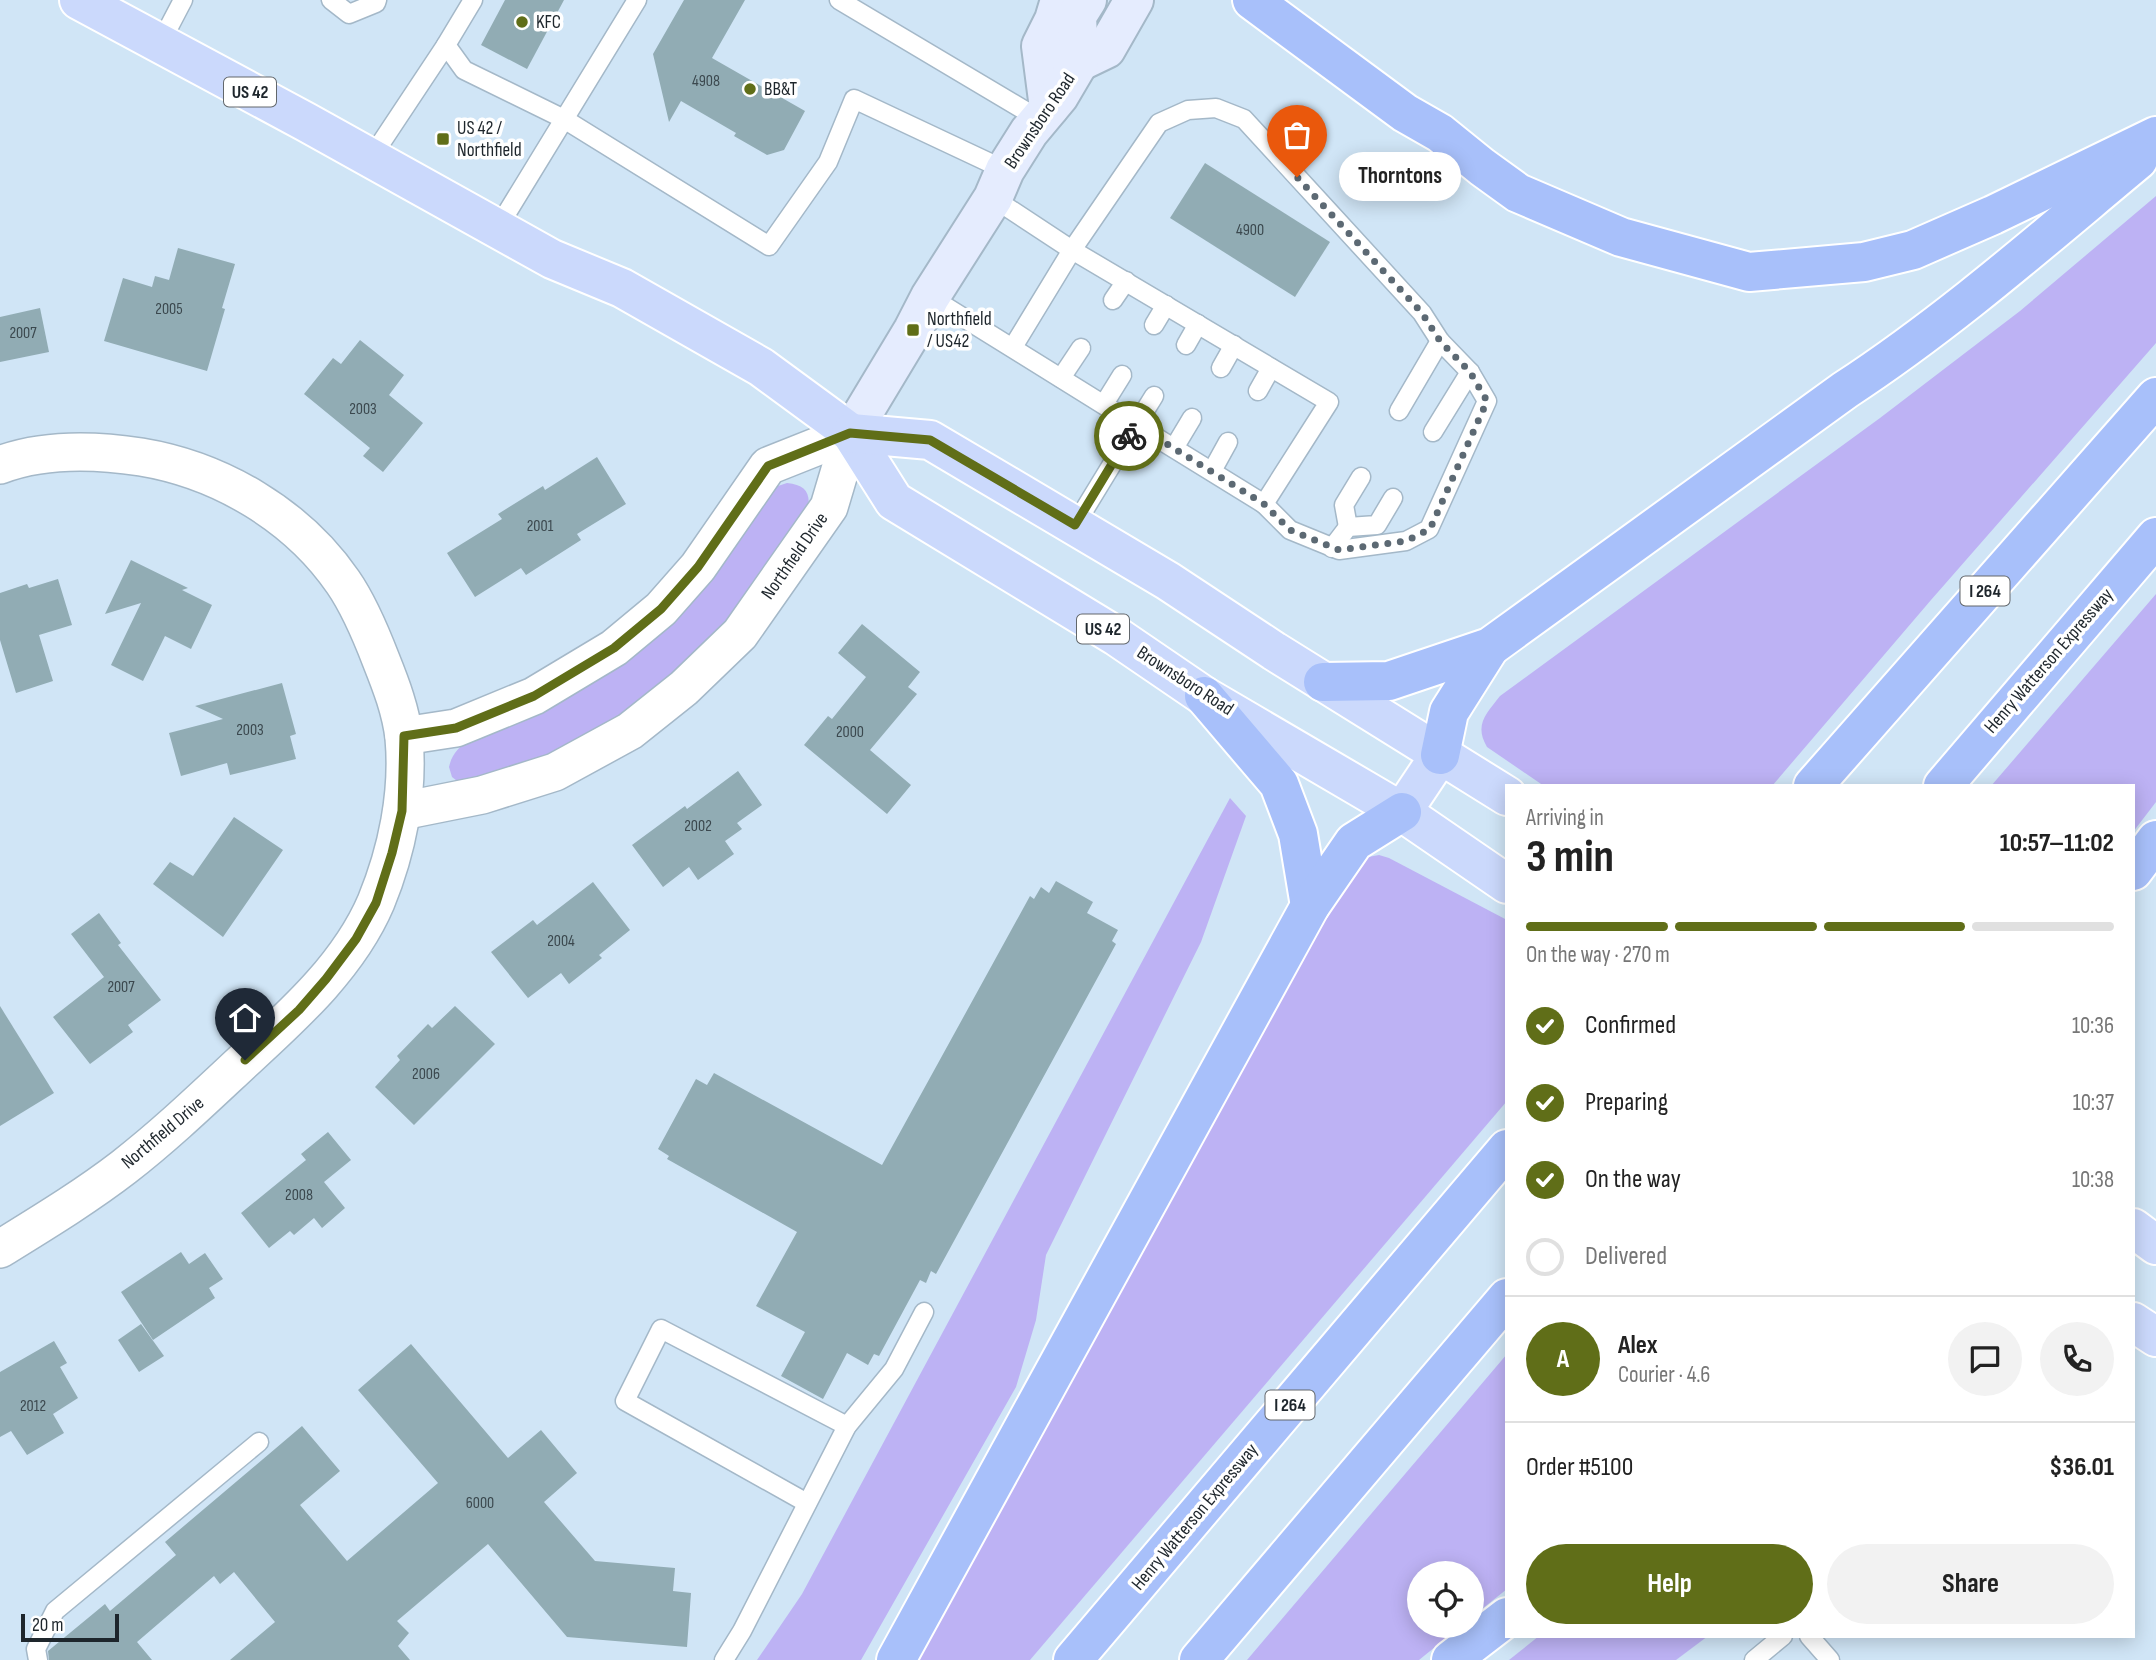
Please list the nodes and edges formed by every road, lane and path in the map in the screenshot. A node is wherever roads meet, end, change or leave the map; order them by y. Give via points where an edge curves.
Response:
1 (183, 0) edge
2 (331, 0) edge
3 (377, 0) edge
4 (473, 0) edge
5 (637, 0) edge
6 (839, 0) edge
7 (1060, 0) edge
8 (1087, 0) edge
9 (1134, 0) edge
10 (1252, 0) edge
11 (83, 1) edge
12 (160, 44) junction
13 (446, 45) junction
14 (1079, 62) junction
15 (1044, 113) junction
16 (565, 119) junction
17 (2156, 136) edge
18 (2156, 145) edge
19 (371, 158) junction
20 (999, 184) junction
21 (497, 229) junction
22 (1072, 250) junction
23 (1126, 281) junction
24 (929, 297) junction
25 (1114, 300) dead end
26 (1166, 305) junction
27 (1198, 324) junction
28 (1153, 325) dead end
29 (1440, 341) junction
30 (1186, 345) dead end
31 (1234, 345) junction
32 (1013, 347) junction
33 (1081, 348) dead end
34 (1221, 368) dead end
35 (1271, 368) junction
36 (1470, 372) junction
37 (1122, 375) dead end
38 (1061, 378) junction
39 (1258, 391) dead end
40 (1154, 396) dead end
41 (2156, 397) edge
42 (1104, 404) junction
43 (1399, 411) dead end
44 (1192, 418) dead end
45 (1136, 425) junction
46 (1433, 432) dead end
47 (850, 433) junction
48 (1228, 442) dead end
49 (1174, 448) junction
50 (0, 465) edge
51 (1212, 471) junction
52 (1361, 477) dead end
53 (1393, 498) dead end
54 (1264, 504) junction
55 (1075, 525) junction
56 (1348, 527) junction
57 (2156, 537) edge
58 (1332, 548) junction
59 (1490, 647) junction
60 (1322, 682) junction
61 (1204, 696) junction
62 (404, 736) junction
63 (1440, 755) junction
64 (1815, 784) edge
65 (1945, 784) edge
66 (1505, 795) edge
67 (402, 811) junction
68 (1402, 812) junction
69 (2156, 840) edge
70 (2135, 868) edge
71 (1505, 883) edge
72 (1310, 906) junction
73 (1505, 1151) edge
74 (2135, 1229) edge
75 (2156, 1245) edge
76 (0, 1250) edge
77 (1505, 1300) edge
78 (924, 1312) dead end
79 (2135, 1323) edge
80 (2156, 1337) edge
81 (847, 1426) junction
82 (259, 1442) dead end
83 (807, 1503) junction
84 (1505, 1620) edge
85 (1781, 1638) edge
86 (1811, 1638) edge
87 (38, 1660) edge
88 (724, 1660) edge
89 (896, 1660) edge
90 (1073, 1660) edge
91 (1199, 1660) edge
92 (1451, 1660) edge
93 (1754, 1660) edge
94 (1830, 1660) edge

1 - 12 lane
2 - 3 lane via 349,14
4 - 13 lane
5 - 16 lane
6 - 15 lane
7 - 15 street via 1041,46
8 - 14 street, Brownsboro Road via 1077,16
9 - 14 street, Brownsboro Road via 1106,49
10 - 17 highway via 1518,193 1620,237 1749,272 1864,262 1913,250
11 - 12 main road, US 42
12 - 19 main road, US 42
13 - 16 lane via 464,70
13 - 19 lane
14 - 15 street, Brownsboro Road
15 - 20 street, Brownsboro Road
16 - 20 lane via 769,246 828,162 854,99
16 - 21 lane
18 - 59 highway via 1899,355
19 - 21 main road, US 42
20 - 22 lane
20 - 24 street, Brownsboro Road
21 - 47 main road, US 42 via 552,259 622,288 761,367
22 - 23 lane
22 - 29 lane via 1160,123 1188,110 1216,108 1244,119 1422,313
22 - 32 lane
23 - 25 lane
23 - 26 lane
24 - 32 lane
24 - 47 street, Brownsboro Road
26 - 27 lane
26 - 28 lane
27 - 30 lane
27 - 31 lane
29 - 36 lane
29 - 43 lane
31 - 34 lane
31 - 35 lane
32 - 38 lane
33 - 38 lane
35 - 39 lane
35 - 54 lane via 1329,401
36 - 46 lane
36 - 58 lane via 1487,401 1430,529 1406,541
37 - 42 lane
38 - 42 lane
40 - 45 lane
41 - 64 highway, I 264
42 - 45 lane
44 - 49 lane
45 - 49 lane
45 - 55 lane
47 - 55 main road via 930,440
47 - 61 main road, Brownsboro Road / US 42 via 894,501
47 - 62 street via 768,466 698,567 661,609 614,648 534,696 456,728
47 - 67 street, Northfield Drive via 829,506 740,634 684,688 630,731 555,772 482,795
48 - 51 lane
49 - 51 lane
50 - 62 street, Northfield Drive via 43,455 112,453 166,461 253,498 303,536 344,583 373,638
51 - 54 lane
52 - 56 lane via 1344,505
53 - 56 lane via 1377,525
54 - 58 lane via 1290,530
55 - 60 main road
56 - 58 lane
57 - 65 highway, Henry Watterson Expressway
59 - 60 highway via 1389,681
59 - 63 highway via 1449,712
60 - 63 main road
61 - 68 main road, Brownsboro Road / US 42
61 - 72 highway via 1279,784 1298,834
62 - 67 street, Northfield Drive
63 - 66 main road
63 - 68 main road
67 - 76 street, Northfield Drive via 376,903 356,939 299,1010 122,1168
68 - 71 main road, Brownsboro Road / US 42
68 - 72 highway via 1354,842
69 - 70 highway
72 - 89 highway
73 - 90 highway, Henry Watterson Expressway / I 264
74 - 75 main road
77 - 91 highway
78 - 81 lane via 894,1369
79 - 80 main road
81 - 83 lane
81 - 83 lane via 661,1329 625,1401
82 - 87 lane via 55,1611 36,1648
83 - 88 lane
84 - 92 highway
85 - 93 lane
86 - 94 lane

